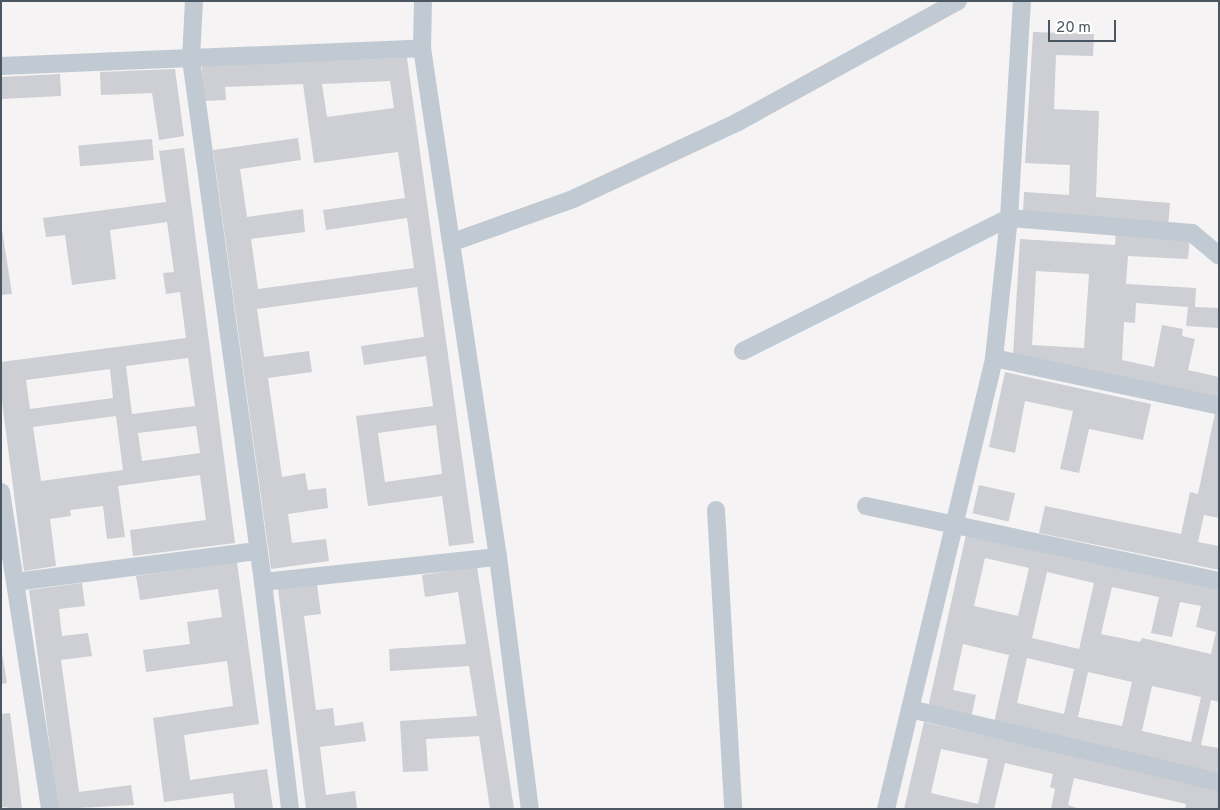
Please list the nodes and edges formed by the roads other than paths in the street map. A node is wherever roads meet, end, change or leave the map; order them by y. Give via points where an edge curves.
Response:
1 (194, 1) edge
2 (423, 1) edge
3 (958, 1) edge
4 (1022, 1) edge
5 (422, 48) junction
6 (191, 59) junction
7 (1, 66) edge
8 (1009, 218) junction
9 (453, 242) junction
10 (1216, 250) edge
11 (743, 351) dead end
12 (994, 358) junction
13 (1219, 406) edge
14 (1, 492) edge
15 (866, 506) dead end
16 (716, 510) dead end
17 (955, 523) junction
18 (258, 551) junction
19 (498, 557) junction
20 (9, 573) edge
21 (1219, 581) edge
22 (263, 582) junction
23 (910, 710) junction
24 (1219, 782) edge
25 (50, 809) edge
26 (290, 809) edge
27 (530, 809) edge
28 (733, 809) edge
29 (886, 809) edge

1 - 6 street
2 - 5 street
3 - 9 street via 738,122 573,199
4 - 8 street
5 - 6 street
5 - 9 street
6 - 7 street
6 - 18 street
8 - 10 street via 1192,234
8 - 11 street
8 - 12 street
9 - 19 street
12 - 13 street
12 - 17 street
14 - 20 street
15 - 17 street
16 - 28 street
17 - 21 street
17 - 23 street
18 - 20 street
18 - 22 street
19 - 22 street
19 - 27 street
20 - 25 street
22 - 26 street
23 - 24 street
23 - 29 street

